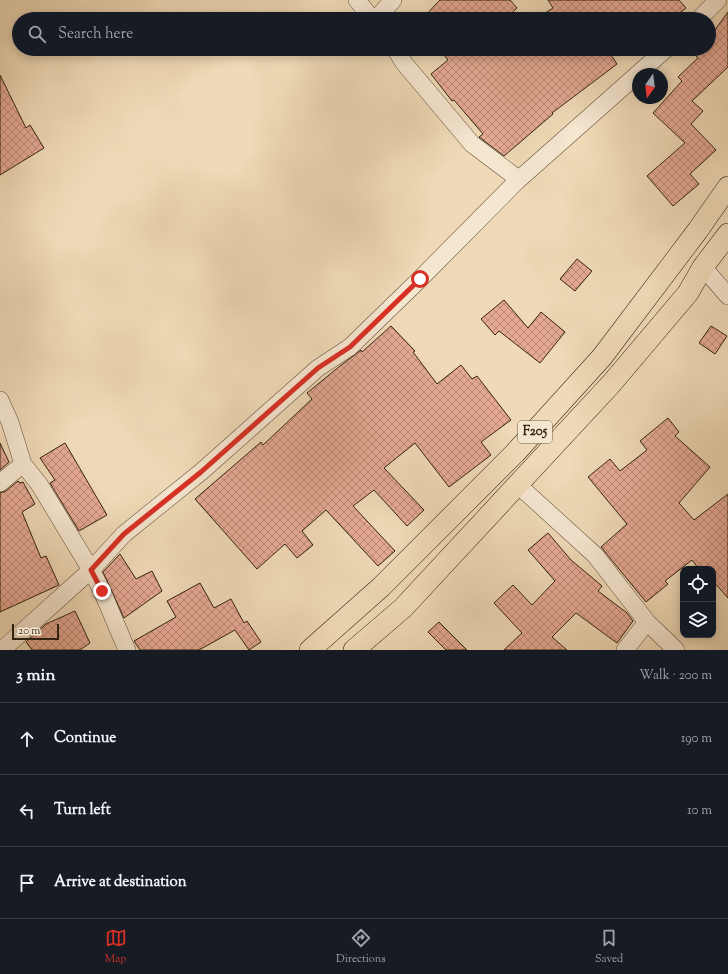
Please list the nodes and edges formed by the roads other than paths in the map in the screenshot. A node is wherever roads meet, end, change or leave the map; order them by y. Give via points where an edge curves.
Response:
1 (356, 0) edge
2 (393, 0) edge
3 (718, 0) edge
4 (366, 12) edge
5 (382, 12) edge
6 (706, 12) edge
7 (400, 56) edge
8 (658, 56) edge
9 (517, 181) junction
10 (728, 187) edge
11 (728, 234) edge
12 (702, 267) junction
13 (728, 296) edge
14 (0, 400) edge
15 (23, 464) junction
16 (0, 483) edge
17 (518, 485) junction
18 (91, 570) junction
19 (381, 587) junction
20 (403, 608) junction
21 (647, 622) junction
22 (2, 650) edge
23 (127, 650) edge
24 (310, 650) edge
25 (354, 650) edge
26 (625, 650) edge
27 (676, 650) edge

1 - 4 street
2 - 5 street
3 - 6 street
7 - 9 street via 472,144 513,175
8 - 9 street
9 - 18 street via 350,347 318,368 201,472 124,534
10 - 19 main road, F205 via 602,357 515,453
11 - 12 main road, F205
12 - 13 street
12 - 17 main road, F205 via 688,293 616,378
14 - 15 street
15 - 16 street
15 - 18 street via 39,484
17 - 20 main road, F205
17 - 21 street via 595,555
18 - 22 street
18 - 23 street
19 - 20 main road via 394,595
19 - 24 main road, F205
20 - 25 main road, F205
21 - 26 street
21 - 27 street

